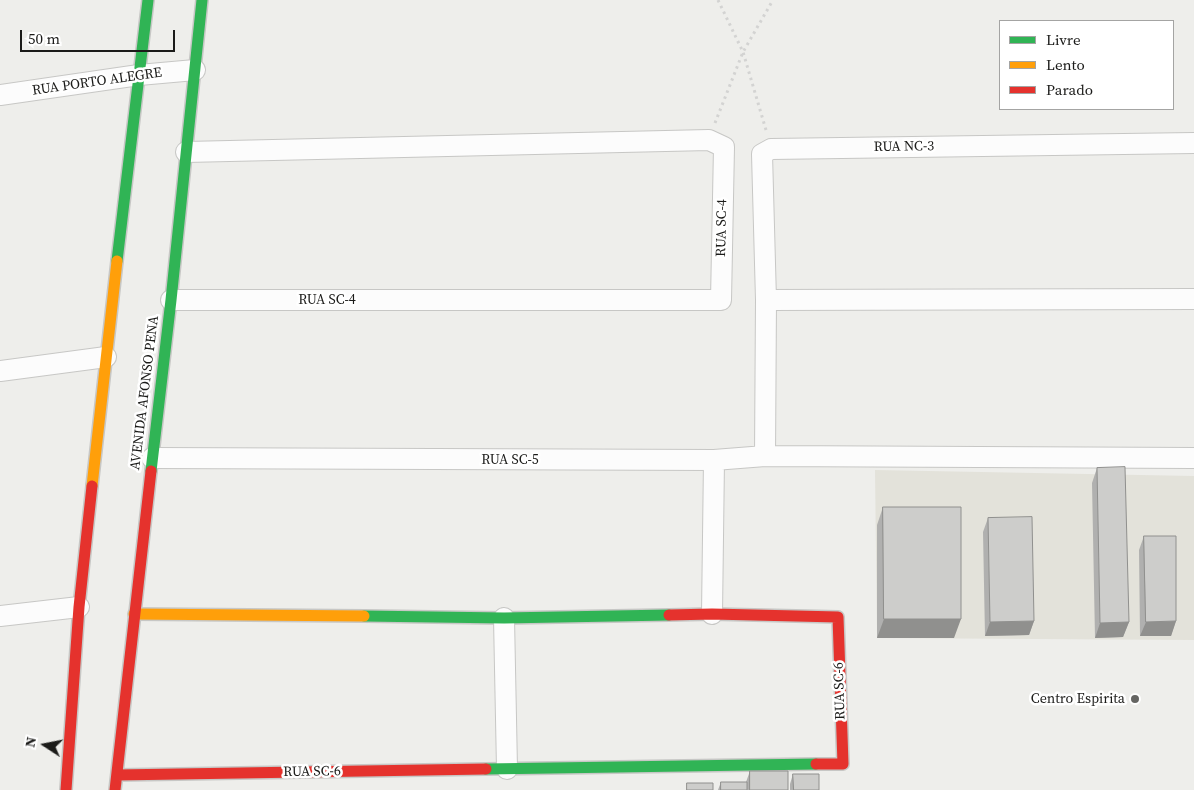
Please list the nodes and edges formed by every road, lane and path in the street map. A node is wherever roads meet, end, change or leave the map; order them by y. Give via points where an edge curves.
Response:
1 (148, 0) edge
2 (202, 0) edge
3 (718, 0) edge
4 (773, 0) edge
5 (743, 52) junction
6 (195, 70) junction
7 (139, 75) junction
8 (0, 95) edge
9 (709, 140) junction
10 (1194, 143) edge
11 (771, 149) junction
12 (186, 152) junction
13 (1194, 299) edge
14 (171, 300) junction
15 (766, 300) junction
16 (106, 357) junction
17 (0, 371) edge
18 (765, 456) junction
19 (152, 458) junction
20 (1194, 458) edge
21 (714, 460) junction
22 (79, 606) junction
23 (134, 614) junction
24 (712, 614) junction
25 (0, 616) edge
26 (504, 618) junction
27 (508, 769) junction
28 (117, 776) junction
29 (66, 790) edge
30 (115, 790) edge

1 - 7 street
2 - 6 street, AVENIDA AFONSO PENA
3 - 5 path
4 - 5 path
5 - 9 path
5 - 11 path
6 - 7 street, RUA PORTO ALEGRE
6 - 12 street, AVENIDA AFONSO PENA
7 - 8 street, RUA PORTO ALEGRE
7 - 16 street
9 - 12 street
9 - 14 street, RUA SC-4 via 724,146 721,300
10 - 11 street, RUA NC-3
11 - 15 street via 762,154
12 - 14 street, AVENIDA AFONSO PENA
13 - 15 street
14 - 19 street, AVENIDA AFONSO PENA
15 - 18 street
16 - 17 street
16 - 22 street
18 - 20 street
18 - 21 street
19 - 21 street, RUA SC-5
19 - 23 street, AVENIDA AFONSO PENA
21 - 24 street
22 - 25 street
22 - 29 street
23 - 26 street, RUA SC-6
23 - 28 street, AVENIDA AFONSO PENA
24 - 26 street, RUA SC-6
24 - 27 street, RUA SC-6 via 838,617 843,764
26 - 27 street
27 - 28 street, RUA SC-6
28 - 30 street, AVENIDA AFONSO PENA

